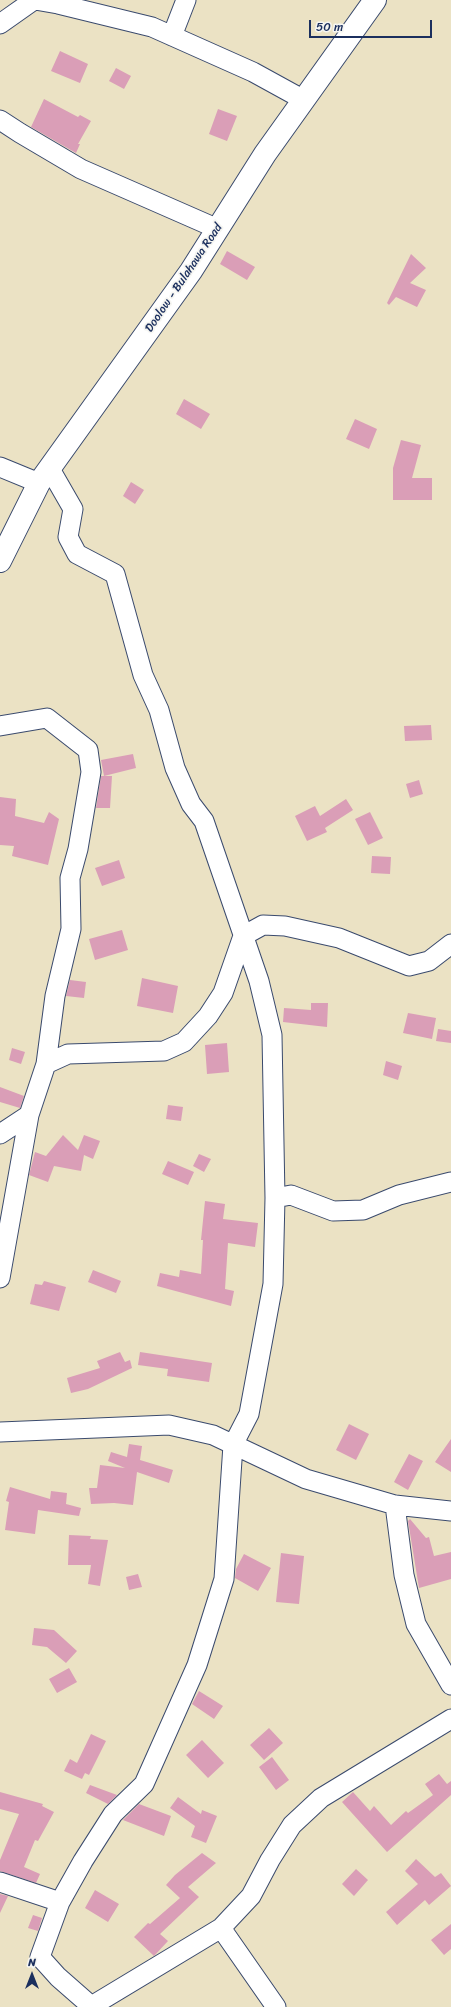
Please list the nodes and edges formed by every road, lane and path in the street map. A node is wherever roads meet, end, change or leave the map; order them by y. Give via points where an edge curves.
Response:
1 (35, 0) edge
2 (186, 0) edge
3 (375, 0) edge
4 (0, 24) edge
5 (172, 36) junction
6 (304, 100) junction
7 (0, 120) edge
8 (218, 229) junction
9 (0, 467) edge
10 (44, 476) junction
11 (0, 561) edge
12 (0, 726) edge
13 (243, 936) junction
14 (451, 944) edge
15 (46, 1064) junction
16 (28, 1115) junction
17 (0, 1134) edge
18 (451, 1182) edge
19 (275, 1198) junction
20 (0, 1278) edge
21 (0, 1432) edge
22 (233, 1445) junction
23 (395, 1505) junction
24 (450, 1508) edge
25 (451, 1685) edge
26 (451, 1719) edge
27 (0, 1882) edge
28 (60, 1902) junction
29 (221, 1928) junction
30 (100, 2004) edge
31 (276, 2007) edge

1 - 4 street
1 - 5 street via 136,23
2 - 5 street
3 - 6 main road, Doolow - Bulahawa Road
5 - 6 street via 253,72
6 - 8 main road, Doolow - Bulahawa Road via 265,154
7 - 8 street via 81,169
8 - 10 main road, Doolow - Bulahawa Road via 191,271
9 - 10 street
10 - 11 main road, Doolow - Bulahawa Road
10 - 13 street via 73,509 68,536 77,554 115,574 143,675 159,710 175,768 191,804 204,820
12 - 15 street via 47,718 88,750 91,772 78,849 70,878 71,929 55,996
13 - 14 street via 263,925 285,926 339,938 409,966 429,961
13 - 15 street via 223,993 208,1016 184,1042 164,1051 68,1054
13 - 19 street via 259,981 272,1035
15 - 16 street
16 - 17 street
16 - 20 street
18 - 19 street via 399,1195 363,1210 333,1212 291,1195
19 - 22 street via 272,1284 249,1414
21 - 22 street via 169,1425 213,1434
22 - 23 street via 306,1479
22 - 28 street via 224,1579 197,1665 144,1784 113,1814
23 - 24 street
23 - 25 street via 404,1575 416,1624
26 - 29 street via 321,1798 292,1825 251,1896
27 - 28 street
28 - 30 street via 40,1957 58,1977
29 - 30 street
29 - 31 street

